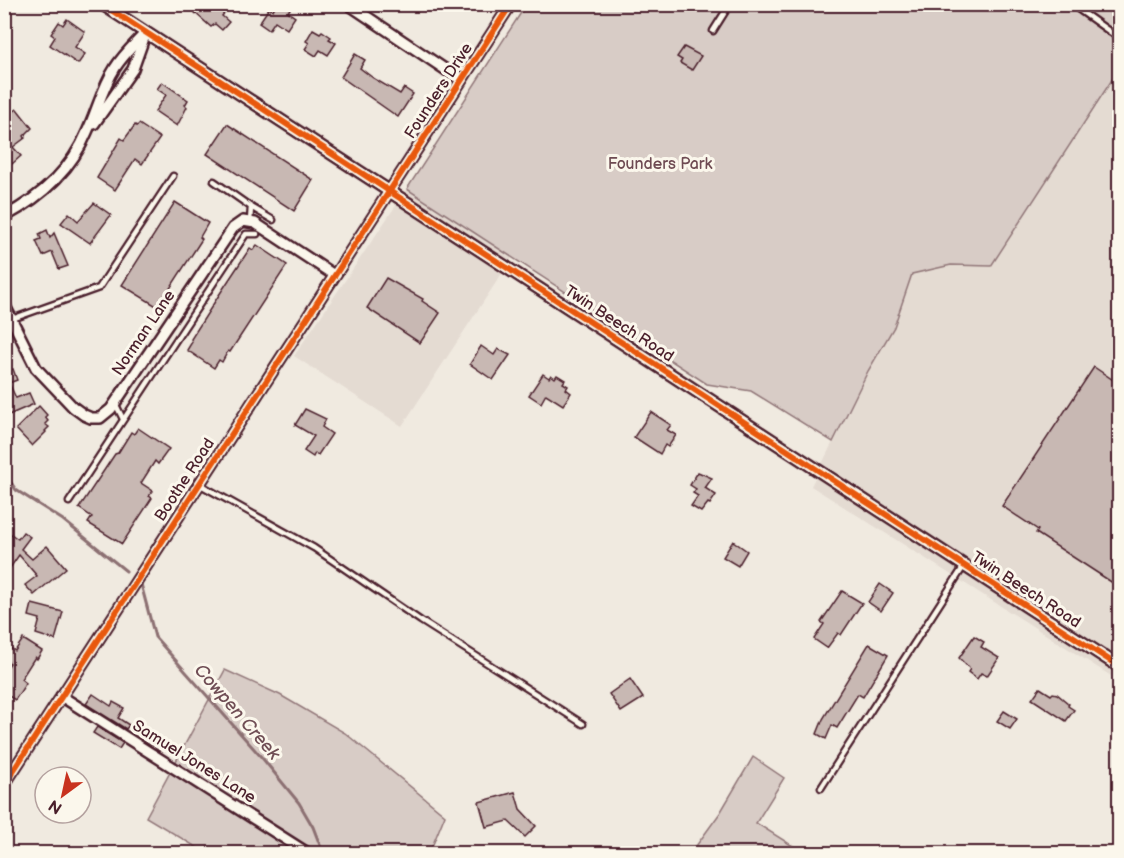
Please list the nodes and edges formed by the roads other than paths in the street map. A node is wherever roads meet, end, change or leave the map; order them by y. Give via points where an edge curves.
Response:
1 (102, 4) edge
2 (348, 4) edge
3 (511, 4) edge
4 (730, 4) edge
5 (1071, 4) edge
6 (713, 31) dead end
7 (146, 33) junction
8 (1119, 39) edge
9 (461, 80) junction
10 (87, 132) junction
11 (172, 176) dead end
12 (214, 181) dead end
13 (391, 192) junction
14 (251, 207) junction
15 (4, 217) edge
16 (273, 220) dead end
17 (250, 222) junction
18 (257, 234) dead end
19 (334, 275) junction
20 (4, 300) edge
21 (12, 319) junction
22 (115, 403) junction
23 (123, 418) junction
24 (199, 484) junction
25 (69, 502) dead end
26 (964, 566) junction
27 (1119, 667) edge
28 (62, 696) junction
29 (584, 724) dead end
30 (4, 784) edge
31 (821, 788) dead end
32 (309, 854) edge

1 - 7 street, Twin Beech Road
2 - 9 street
3 - 9 street, Founders Drive
4 - 6 lane
5 - 8 lane
7 - 10 street via 133,69
7 - 10 street via 116,66
7 - 13 street, Twin Beech Road
9 - 13 street, Founders Drive
10 - 15 street via 76,155 43,192
11 - 21 lane via 99,288
12 - 14 lane
13 - 19 street, Boothe Road
13 - 26 street, Twin Beech Road
14 - 16 lane
14 - 17 lane
17 - 19 street
17 - 22 street, Norman Lane via 243,221 233,228
18 - 23 lane via 246,234
19 - 24 street, Boothe Road
20 - 21 street, Norman Lane
21 - 22 street, Norman Lane via 36,368 73,407 91,418 100,418
22 - 23 lane
23 - 25 lane
24 - 28 street, Boothe Road
24 - 29 lane via 314,548
26 - 27 street, Twin Beech Road
26 - 31 lane
28 - 30 street, Boothe Road
28 - 32 street, Samuel Jones Lane

